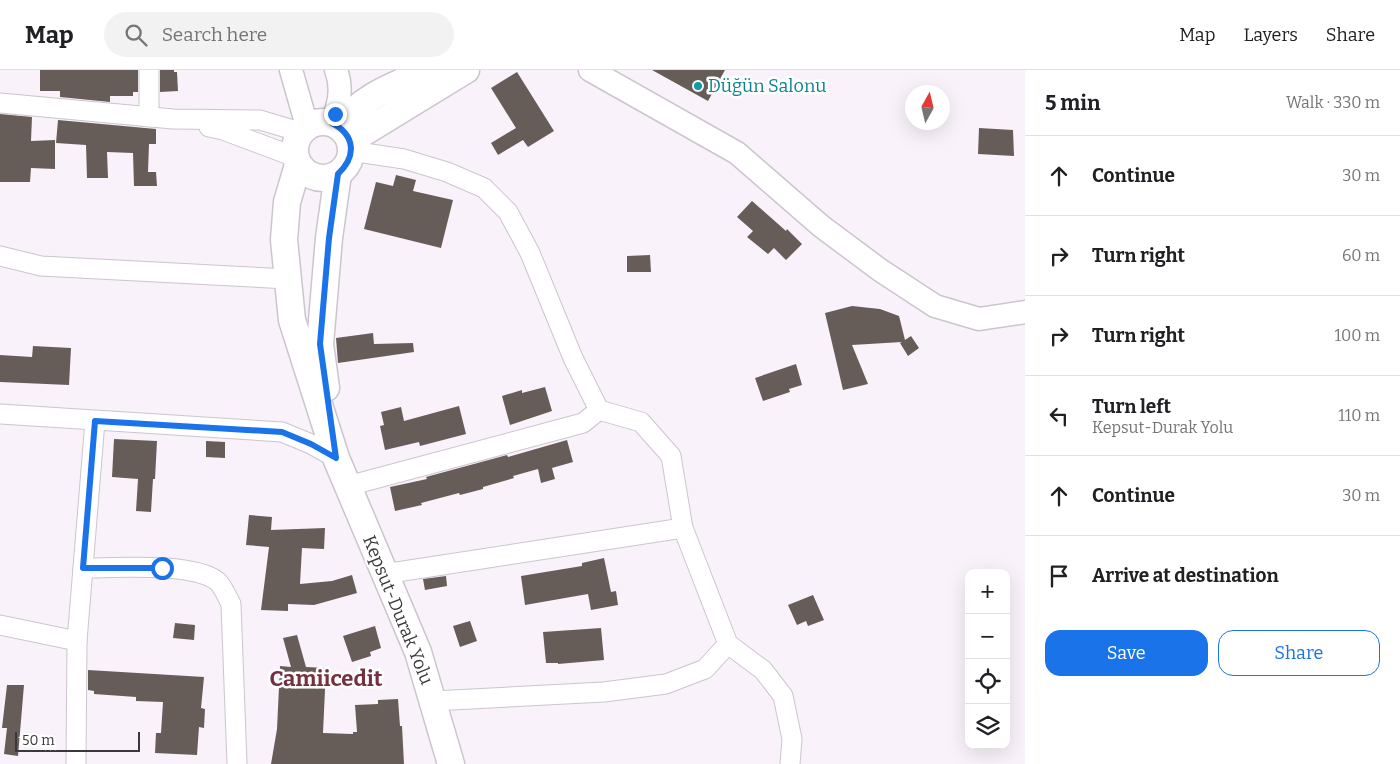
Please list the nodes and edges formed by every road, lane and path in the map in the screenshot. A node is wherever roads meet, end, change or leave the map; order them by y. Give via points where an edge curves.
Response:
1 (149, 70) edge
2 (291, 70) edge
3 (336, 70) edge
4 (430, 70) edge
5 (466, 70) edge
6 (590, 70) edge
7 (0, 103) edge
8 (149, 117) junction
9 (173, 119) junction
10 (322, 140) junction
11 (338, 174) junction
12 (0, 256) edge
13 (288, 279) junction
14 (1025, 312) edge
15 (599, 410) junction
16 (0, 414) edge
17 (95, 421) junction
18 (336, 458) junction
19 (348, 486) junction
20 (683, 528) junction
21 (83, 568) junction
22 (384, 574) junction
23 (0, 625) edge
24 (77, 641) junction
25 (728, 644) junction
26 (433, 701) junction
27 (76, 764) edge
28 (237, 764) edge
29 (452, 764) edge
30 (790, 764) edge

1 - 8 street
2 - 10 street
3 - 10 street via 340,96
4 - 10 main road, Kepsut-Durak Yolu via 374,96
5 - 10 main road
6 - 14 street via 737,154 821,226 935,306 979,319
7 - 8 street
8 - 9 street
9 - 10 street via 224,130
9 - 10 street via 260,120
10 - 11 main road via 350,160
10 - 11 main road via 304,172 330,178
10 - 13 main road, Kepsut-Durak Yolu via 287,202 284,240
10 - 15 street via 404,159 484,188 508,212 530,254 573,358
11 - 18 main road, Kepsut-Durak Yolu via 320,344
12 - 13 street via 41,266
13 - 18 main road, Kepsut-Durak Yolu via 292,320
15 - 19 street via 583,424
15 - 20 street via 641,422 671,456
16 - 17 street
17 - 18 street via 282,432
17 - 21 street
18 - 19 main road, Kepsut-Durak Yolu
19 - 22 main road, Kepsut-Durak Yolu
20 - 22 street
20 - 25 street
21 - 24 street
21 - 28 street via 162,568 198,573 217,582 231,604
22 - 26 main road, Kepsut-Durak Yolu via 418,652
23 - 24 street
24 - 27 street
25 - 26 street via 705,669 666,684 604,692
25 - 30 street via 763,670 782,696 792,739
26 - 29 main road, Kepsut-Durak Yolu

